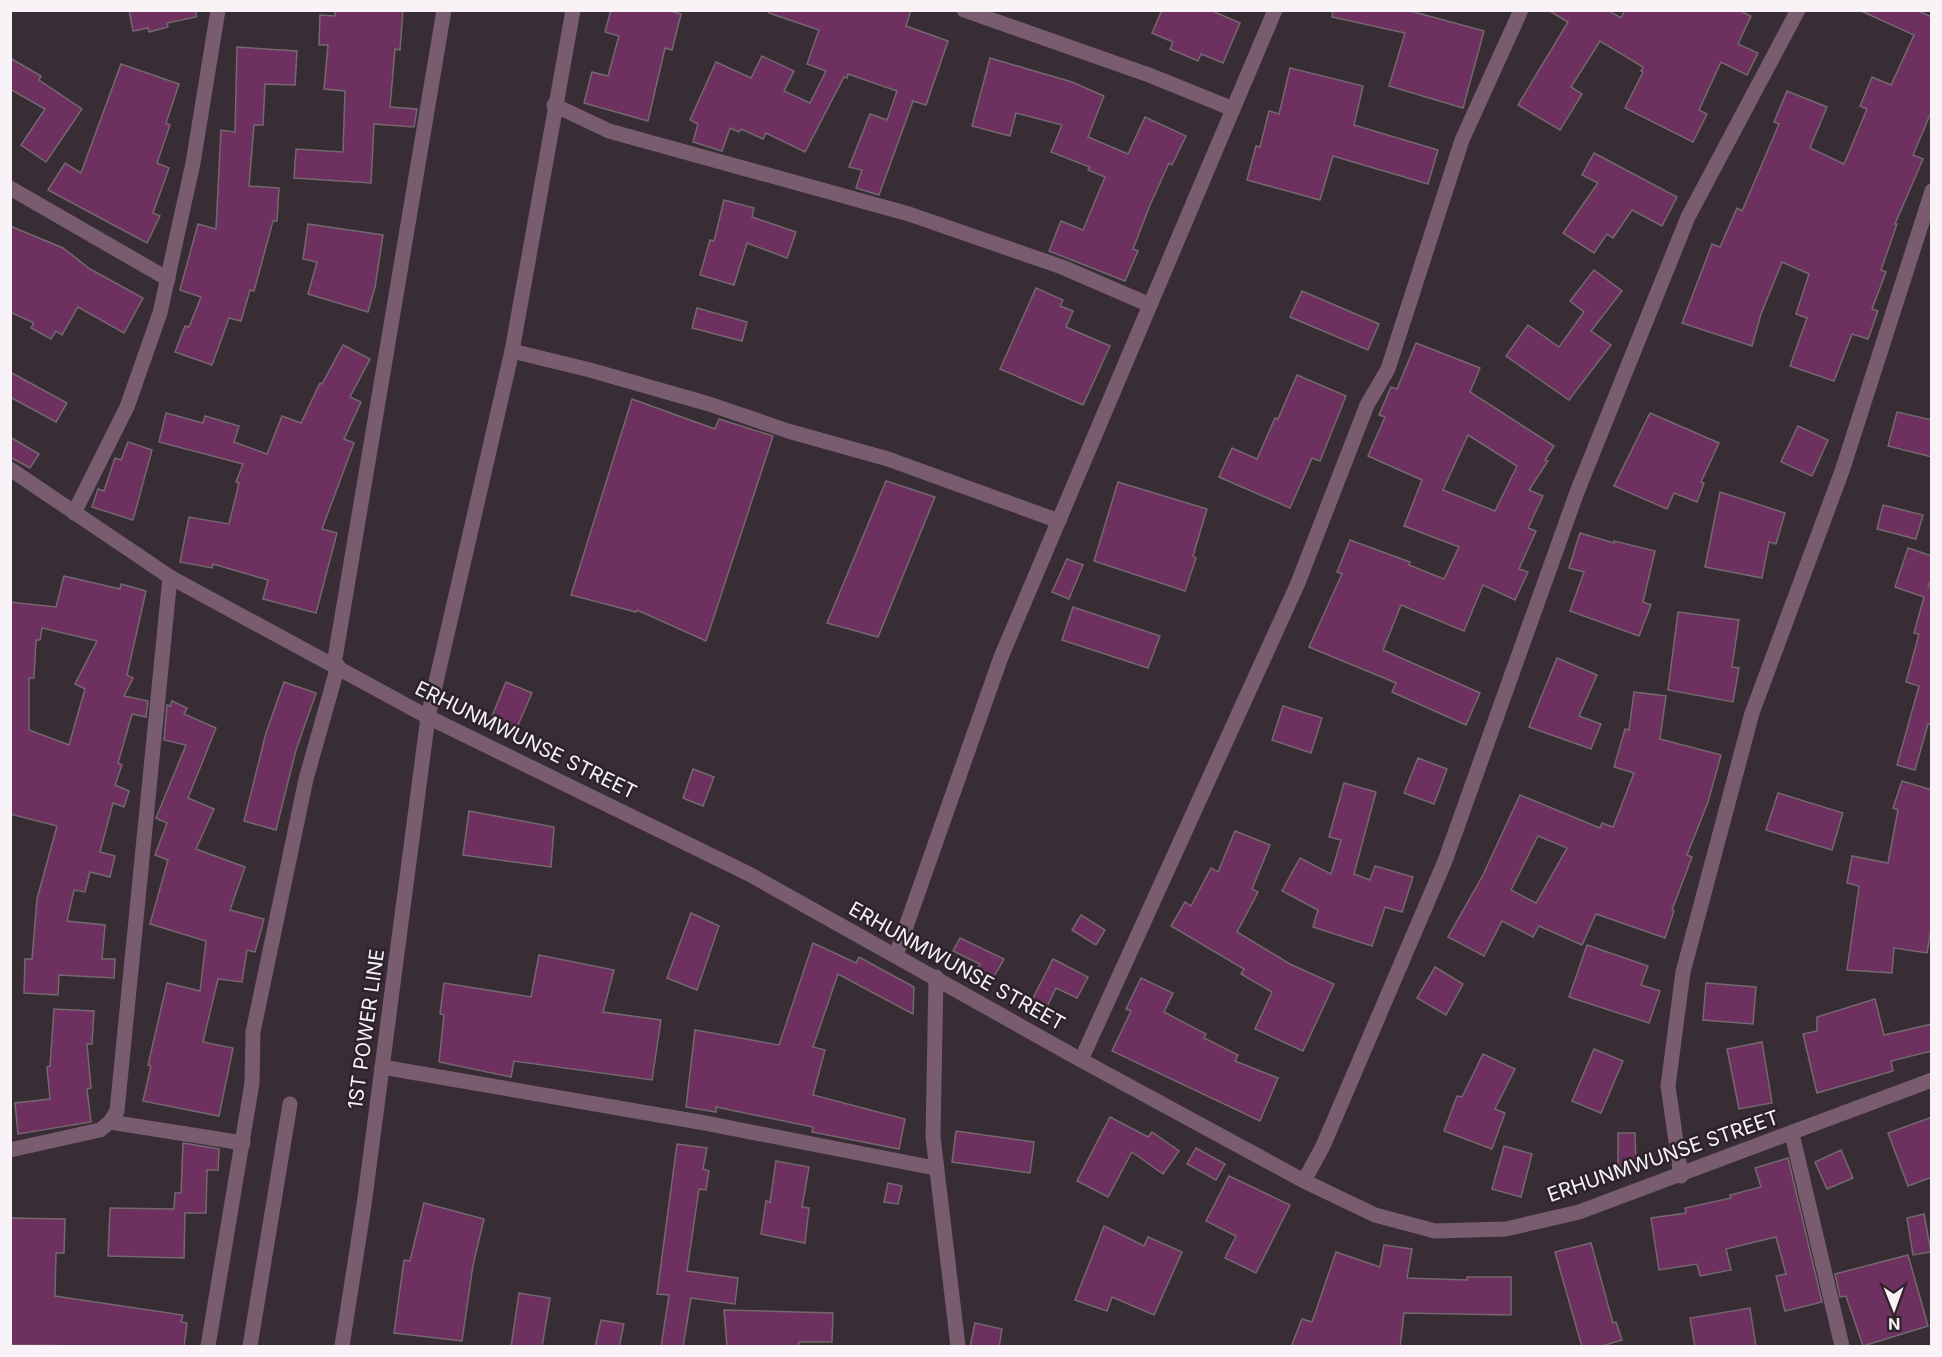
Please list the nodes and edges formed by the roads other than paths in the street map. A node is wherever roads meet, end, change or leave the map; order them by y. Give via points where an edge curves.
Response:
1 (218, 10) edge
2 (444, 10) edge
3 (573, 10) edge
4 (964, 10) edge
5 (1275, 10) edge
6 (1521, 10) edge
7 (1798, 10) edge
8 (554, 105) junction
9 (1233, 109) junction
10 (10, 188) edge
11 (1932, 191) edge
12 (168, 279) junction
13 (1150, 305) junction
14 (512, 351) junction
15 (10, 469) edge
16 (74, 513) junction
17 (1059, 521) junction
18 (170, 577) junction
19 (336, 665) junction
20 (429, 717) junction
21 (896, 956) junction
22 (936, 977) junction
23 (1081, 1060) junction
24 (382, 1067) junction
25 (1932, 1080) edge
26 (290, 1104) dead end
27 (110, 1122) junction
28 (1792, 1134) junction
29 (243, 1143) junction
30 (10, 1150) edge
31 (935, 1168) junction
32 (1681, 1176) junction
33 (1304, 1181) junction
34 (347, 1346) edge
35 (208, 1347) edge
36 (250, 1347) edge
37 (958, 1347) edge
38 (1842, 1347) edge

1 - 12 street via 193,163
2 - 19 street
3 - 8 street, 1ST POWER LINE
4 - 9 street
5 - 9 street
6 - 23 street via 1462,140 1388,369 1367,405 1298,583
7 - 33 street via 1688,217 1577,492 1445,861 1323,1146
8 - 13 street via 609,131 909,214 1062,267
8 - 14 street, 1ST POWER LINE
9 - 13 street
10 - 12 street
11 - 32 street via 1842,471 1752,713 1683,972 1668,1086
12 - 16 street via 127,407
13 - 17 street
14 - 17 street via 709,404 888,459
14 - 20 street, 1ST POWER LINE
15 - 16 street, ERHUNMWUNSE STREET
16 - 18 street, ERHUNMWUNSE STREET
17 - 21 street via 1001,657
18 - 19 street, ERHUNMWUNSE STREET
18 - 27 street via 117,1111
19 - 20 street, ERHUNMWUNSE STREET
19 - 29 street via 306,778 253,1032 252,1083
20 - 21 street, ERHUNMWUNSE STREET via 749,874
20 - 24 street, 1ST POWER LINE
21 - 22 street, ERHUNMWUNSE STREET
22 - 23 street, ERHUNMWUNSE STREET
22 - 31 street
23 - 33 street, ERHUNMWUNSE STREET
24 - 31 street
24 - 34 street, 1ST POWER LINE
25 - 28 street, ERHUNMWUNSE STREET
26 - 36 street
27 - 29 street
27 - 30 street via 100,1130
28 - 32 street, ERHUNMWUNSE STREET
28 - 38 street
29 - 35 street
31 - 37 street
32 - 33 street, ERHUNMWUNSE STREET via 1579,1212 1506,1229 1435,1231 1375,1215

